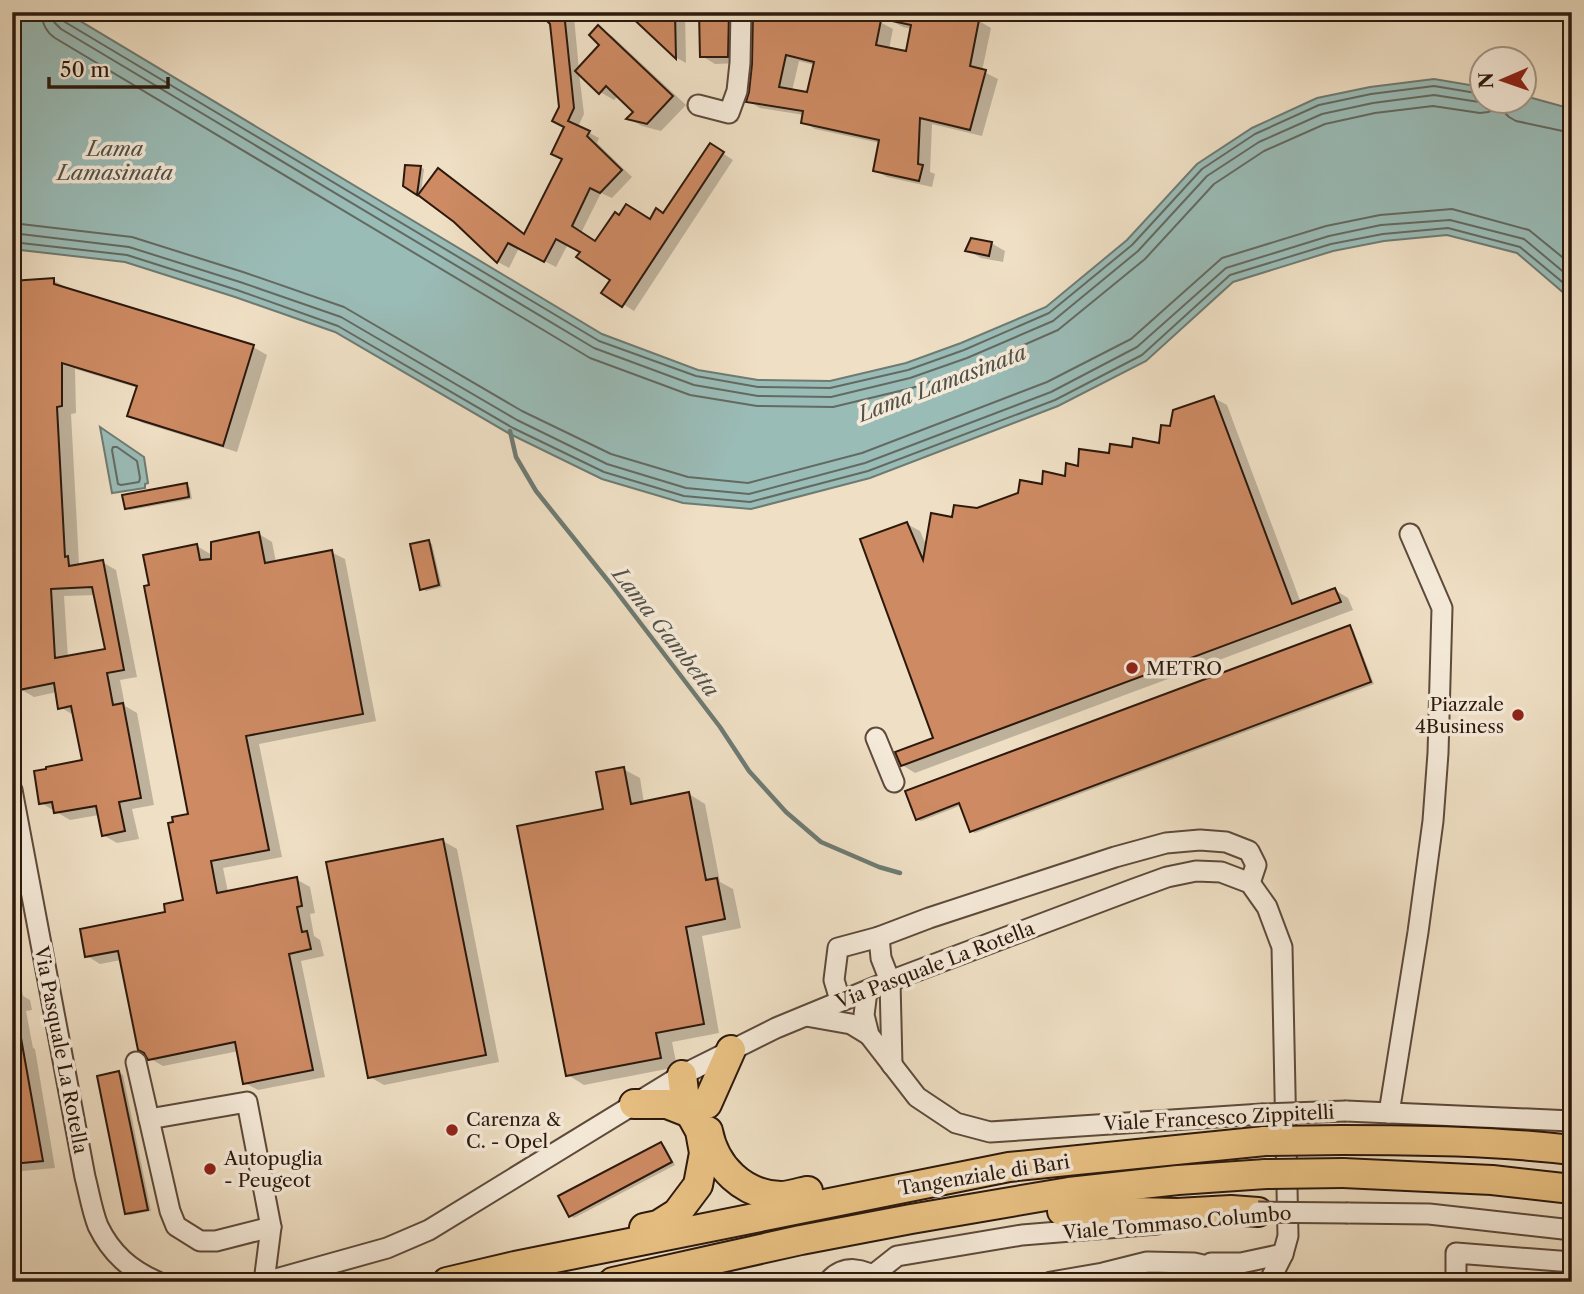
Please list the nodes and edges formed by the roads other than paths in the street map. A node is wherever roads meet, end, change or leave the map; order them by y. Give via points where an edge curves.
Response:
1 (741, 12) edge
2 (698, 105) dead end
3 (1410, 534) dead end
4 (876, 738) dead end
5 (894, 782) dead end
6 (12, 790) edge
7 (1250, 883) junction
8 (879, 937) junction
9 (890, 981) junction
10 (867, 991) junction
11 (840, 1000) junction
12 (806, 1016) junction
13 (869, 1035) junction
14 (731, 1050) junction
15 (136, 1062) dead end
16 (892, 1065) junction
17 (682, 1075) junction
18 (634, 1104) junction
19 (698, 1108) junction
20 (1389, 1113) junction
21 (149, 1119) junction
22 (1572, 1121) edge
23 (1264, 1127) junction
24 (1572, 1150) edge
25 (1572, 1189) edge
26 (876, 1193) junction
27 (1258, 1212) junction
28 (911, 1219) junction
29 (271, 1227) junction
30 (1572, 1230) edge
31 (1283, 1254) junction
32 (1572, 1262) edge
33 (1194, 1263) junction
34 (515, 1266) junction
35 (1112, 1277) edge
36 (877, 1278) edge
37 (158, 1282) edge
38 (264, 1282) edge
39 (447, 1282) edge
40 (613, 1282) edge
41 (828, 1282) edge
42 (1051, 1282) edge
43 (1236, 1282) edge
44 (1269, 1282) edge
45 (1456, 1282) edge

1 - 2 street via 737,91 729,113
3 - 20 street via 1442,608 1438,753 1419,932
4 - 5 street
6 - 37 street, Via Pasquale La Rotella via 98,1225 130,1268
7 - 8 street via 1256,865 1249,851 1226,842 1166,843
7 - 9 street, Via Pasquale La Rotella via 1221,872 1167,877
7 - 31 street via 1267,907 1282,947 1289,1236
8 - 9 street
8 - 11 street via 838,948 834,980
9 - 10 street, Via Pasquale La Rotella
9 - 16 street
10 - 11 street, Via Pasquale La Rotella
10 - 13 street via 864,1015
11 - 12 street, Via Pasquale La Rotella
12 - 13 street via 851,1024
12 - 14 street, Via Pasquale La Rotella
13 - 16 street, Viale Francesco Zippitelli
14 - 17 street, Via Pasquale La Rotella
14 - 19 highway
15 - 21 street
16 - 23 street, Viale Francesco Zippitelli via 917,1097 956,1123 990,1132
17 - 18 street, Via Pasquale La Rotella
17 - 19 highway via 704,1090
18 - 19 highway
18 - 38 street, Via Pasquale La Rotella via 429,1230 387,1248
19 - 26 highway via 718,1160 742,1184 782,1196 838,1184
19 - 34 highway via 704,1153 698,1185 677,1213 658,1226 571,1245
20 - 22 street, Viale Francesco Zippitelli
20 - 23 street, Viale Francesco Zippitelli, bridge via 1346,1111
21 - 29 street via 176,1226 200,1241
21 - 29 street via 247,1102
23 - 24 highway, Tangenziale di Bari, bridge via 1342,1140 1426,1140
23 - 26 highway, Tangenziale di Bari
25 - 28 highway, Tangenziale di Bari, bridge via 1492,1180 1266,1174 1069,1192
26 - 34 highway, Tangenziale di Bari
27 - 28 highway via 1077,1208 952,1228
27 - 30 street, Viale Tommaso Columbo, bridge via 1429,1214
27 - 36 street, Viale Tommaso Columbo via 1022,1235 897,1256
28 - 40 highway, Tangenziale di Bari
29 - 38 street
31 - 33 street via 1241,1263
31 - 44 street
32 - 45 street via 1456,1253
33 - 35 street via 1147,1262
33 - 43 street via 1221,1269
34 - 39 highway, Tangenziale di Bari
35 - 42 street
36 - 41 street via 852,1269

